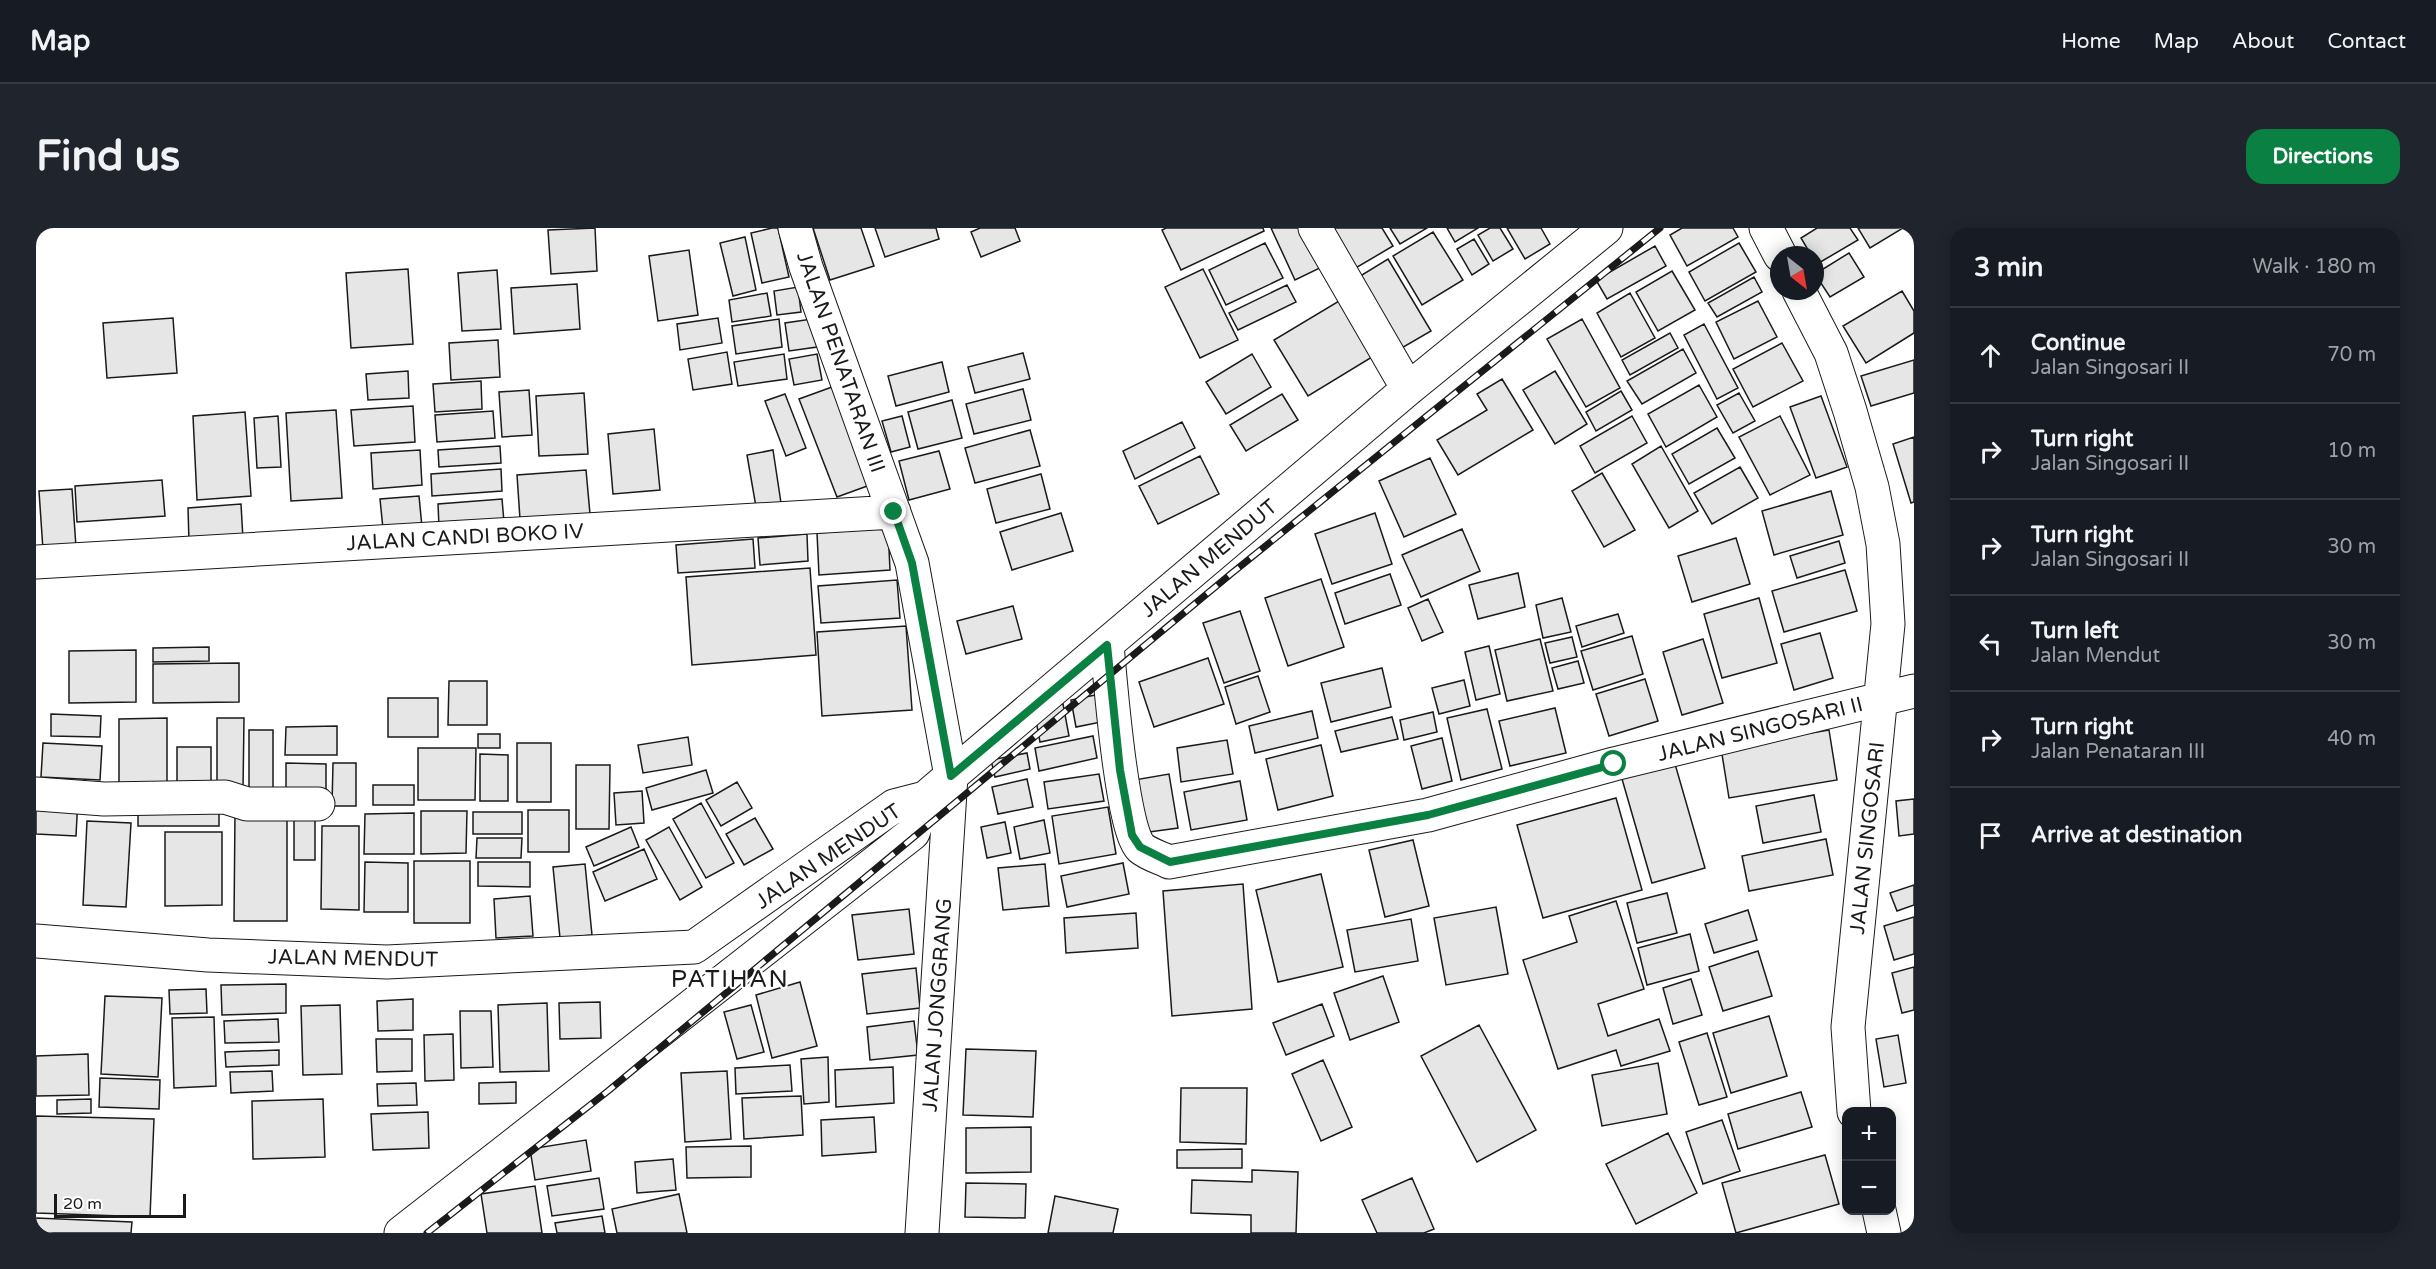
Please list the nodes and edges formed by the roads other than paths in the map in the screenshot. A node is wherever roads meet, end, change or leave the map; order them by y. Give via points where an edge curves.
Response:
1 (795, 228) edge
2 (1315, 228) edge
3 (1606, 228) edge
4 (1766, 228) edge
5 (1775, 246) edge
6 (1804, 300) edge
7 (1408, 389) junction
8 (894, 512) junction
9 (36, 562) edge
10 (1107, 645) junction
11 (1914, 691) edge
12 (1881, 699) junction
13 (951, 776) junction
14 (36, 794) edge
15 (925, 798) junction
16 (318, 804) dead end
17 (791, 881) junction
18 (808, 916) junction
19 (36, 941) edge
20 (694, 948) junction
21 (707, 994) junction
22 (1854, 1107) edge
23 (1880, 1215) edge
24 (401, 1233) edge
25 (922, 1233) edge
26 (1884, 1233) edge

1 - 8 street, JALAN PENATARAN III
2 - 7 street
3 - 7 street, JALAN MENDUT
4 - 5 street
6 - 12 street, JALAN SINGOSARI via 1831,353 1872,487 1883,544 1888,624
7 - 10 street, JALAN MENDUT
8 - 9 street, JALAN CANDI BOKO IV
8 - 13 street, JALAN PENATARAN III via 912,563
10 - 12 street, JALAN SINGOSARI II via 1120,770 1132,835 1140,847 1170,862 1428,815 1614,764
10 - 13 street, JALAN MENDUT
11 - 12 street, JALAN SINGOSARI II
12 - 22 street, JALAN SINGOSARI via 1848,1027
13 - 15 street, JALAN MENDUT
13 - 25 street, JALAN JONGGRANG
14 - 16 street via 104,799 225,796 247,804
15 - 17 street, JALAN MENDUT via 894,806
15 - 18 street via 913,833
17 - 18 street
17 - 20 street, JALAN MENDUT
18 - 21 street
19 - 20 street, JALAN MENDUT via 208,955 387,962
20 - 21 street
21 - 24 street
23 - 26 street

